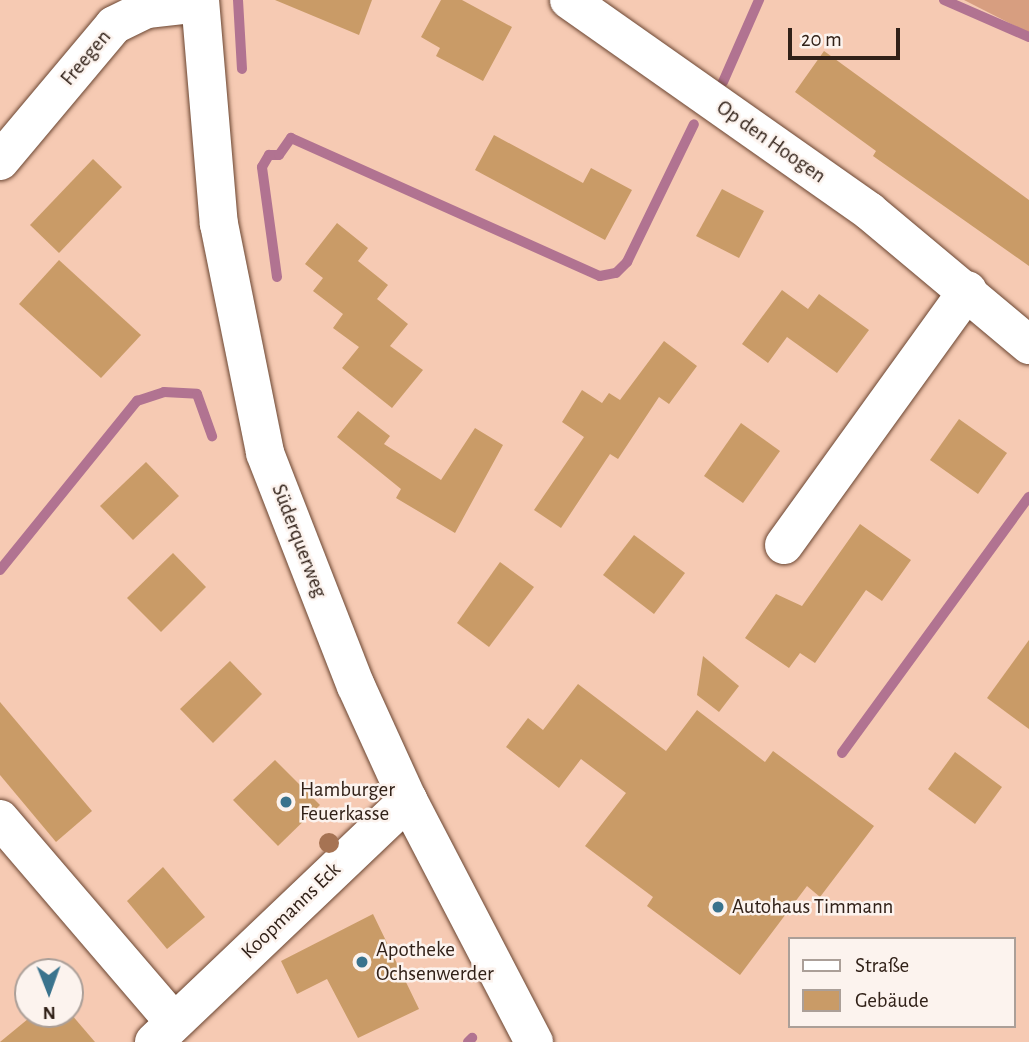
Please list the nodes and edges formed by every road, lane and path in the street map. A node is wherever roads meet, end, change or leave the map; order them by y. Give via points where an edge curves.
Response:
1 (569, 0) edge
2 (200, 1) edge
3 (0, 161) edge
4 (968, 290) junction
5 (1029, 345) edge
6 (784, 545) dead end
7 (408, 800) junction
8 (0, 819) edge
9 (164, 1032) edge
10 (534, 1042) edge

1 - 4 street, Op den Hoogen via 869,211
2 - 3 street, Freegen via 147,9 114,25
2 - 7 street, Süderquerweg via 219,224 265,453 356,686
4 - 5 street, Op den Hoogen
4 - 6 street
7 - 9 street, Koopmanns Eck
7 - 10 street, Süderquerweg
8 - 9 street, Koopmanns Eck

